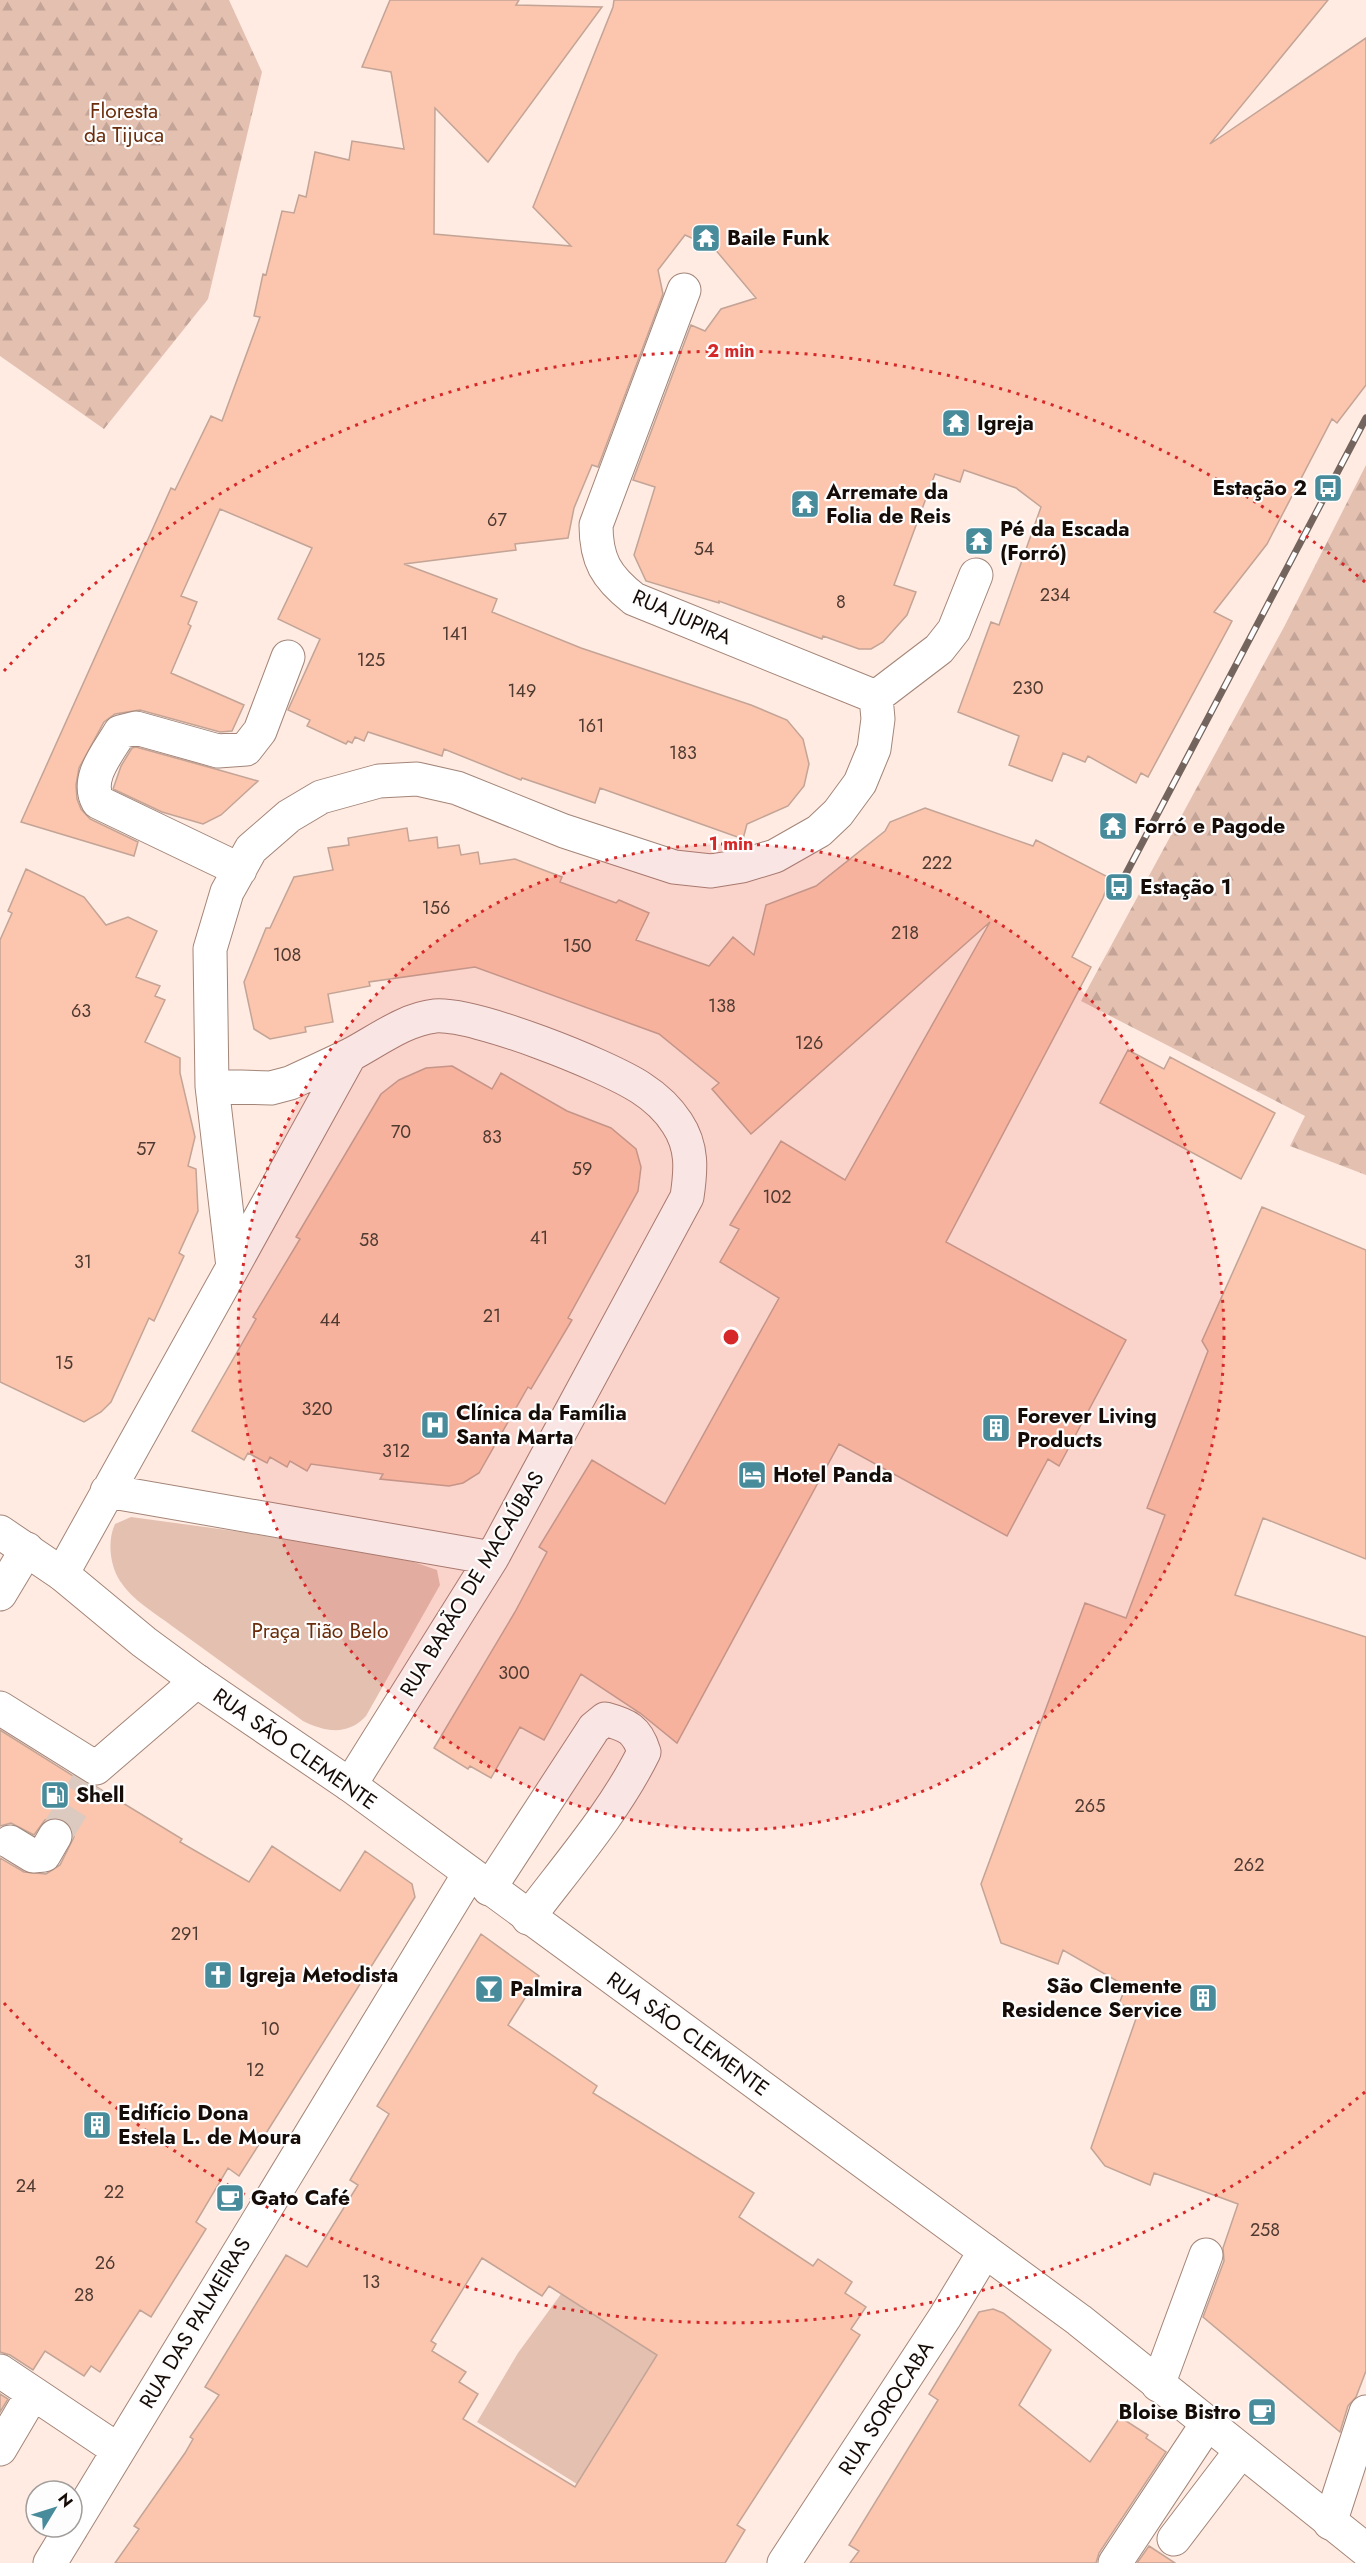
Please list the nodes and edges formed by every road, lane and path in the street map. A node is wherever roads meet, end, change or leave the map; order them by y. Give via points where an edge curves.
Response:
1 (684, 290) dead end
2 (976, 575) dead end
3 (288, 657) dead end
4 (876, 697) junction
5 (240, 870) junction
6 (350, 1055) junction
7 (212, 1086) junction
8 (233, 1267) junction
9 (107, 1491) junction
10 (0, 1532) edge
11 (27, 1549) junction
12 (492, 1558) junction
13 (62, 1574) junction
14 (0, 1594) edge
15 (197, 1681) junction
16 (0, 1708) edge
17 (350, 1785) junction
18 (55, 1836) tunnel mouth
19 (10, 1842) dead end
20 (479, 1882) junction
21 (528, 1918) junction
22 (985, 2251) junction
23 (1206, 2255) dead end
24 (0, 2371) edge
25 (1158, 2385) junction
26 (33, 2393) junction
27 (1366, 2412) edge
28 (1208, 2424) junction
29 (0, 2449) edge
30 (118, 2450) junction
31 (1241, 2451) junction
32 (84, 2507) edge
33 (1330, 2523) junction
34 (65, 2539) edge
35 (1174, 2539) dead end
36 (1366, 2550) edge
37 (50, 2563) edge
38 (784, 2563) edge
39 (1115, 2563) edge

1 - 4 street, RUA JUPIRA via 596,525 596,547 605,570 634,599
2 - 4 street via 954,630 939,649
3 - 5 street via 261,731 246,749 218,751 136,728 120,732 94,778 92,792 98,802
4 - 5 street via 874,749 860,783 838,813 819,831 774,856 742,866 711,871 674,867 564,831 457,789 417,779 379,780 321,797 268,833 251,849
5 - 7 street via 227,892 210,949
6 - 7 street, RUA BARÃO DE MACAÚBAS via 271,1088
6 - 8 street
6 - 12 street, RUA BARÃO DE MACAÚBAS via 412,1022 436,1016 454,1018 523,1036 603,1067 662,1104 685,1138 692,1166 687,1197
7 - 8 street
8 - 9 street
9 - 12 street
9 - 13 street
10 - 11 street, RUA SÃO CLEMENTE
11 - 13 street, RUA SÃO CLEMENTE
11 - 14 street
12 - 17 street, RUA BARÃO DE MACAÚBAS
13 - 15 street, RUA SÃO CLEMENTE
15 - 16 street via 92,1775
15 - 17 street, RUA SÃO CLEMENTE
17 - 20 street, RUA SÃO CLEMENTE
18 - 19 street via 44,1855 33,1856
20 - 21 street, RUA SÃO CLEMENTE
20 - 21 street, RUA DAS PALMEIRAS via 594,1728 605,1719 624,1725 639,1737 644,1752 580,1849
20 - 30 street, RUA DAS PALMEIRAS
21 - 22 street, RUA SÃO CLEMENTE
22 - 25 street, RUA SÃO CLEMENTE
22 - 38 street, RUA SOROCABA
23 - 25 street
24 - 26 street
25 - 28 street, RUA SÃO CLEMENTE
26 - 29 street
26 - 30 street
27 - 33 street
28 - 31 street, RUA SÃO CLEMENTE
28 - 39 street
30 - 32 street, RUA DAS PALMEIRAS
31 - 33 street, RUA SÃO CLEMENTE
31 - 35 street
33 - 36 street, RUA SÃO CLEMENTE
34 - 37 street, RUA DAS PALMEIRAS

